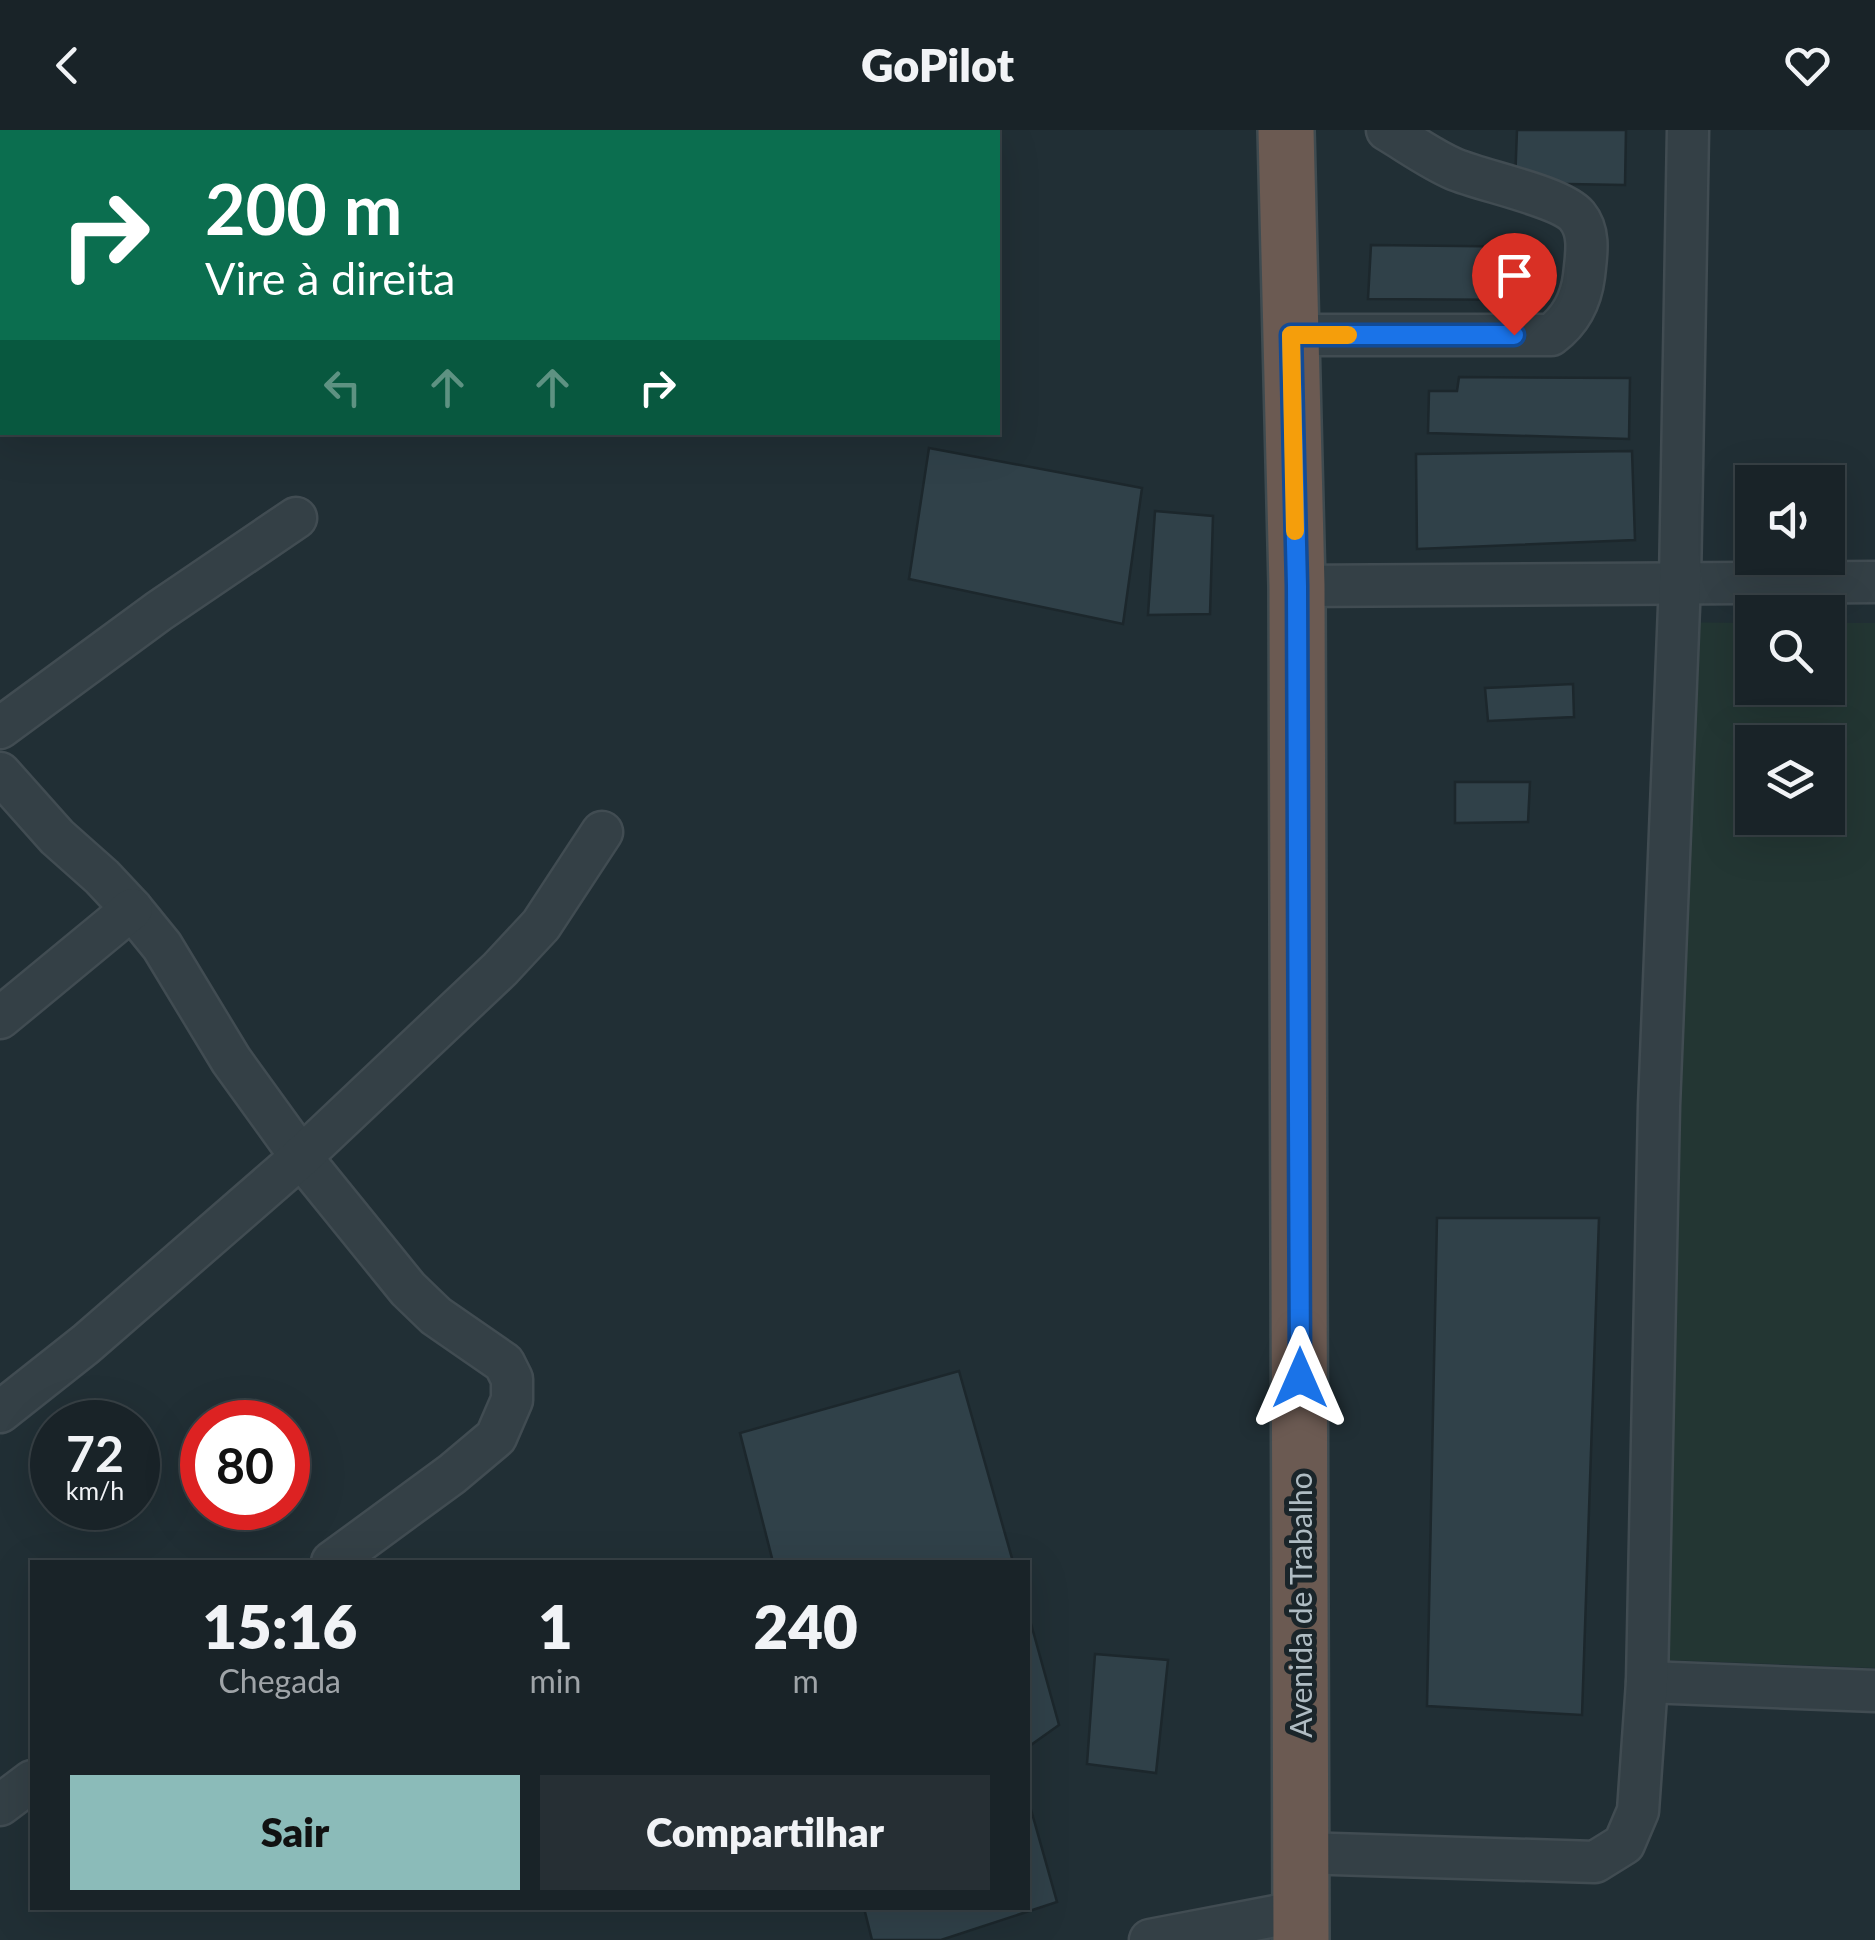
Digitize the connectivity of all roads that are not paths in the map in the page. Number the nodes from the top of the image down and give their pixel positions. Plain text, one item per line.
1 (1286, 130) edge
2 (1387, 130) edge
3 (1688, 130) edge
4 (1291, 335) junction
5 (296, 518) dead end
6 (1680, 582) junction
7 (1875, 582) edge
8 (1297, 586) junction
9 (0, 728) edge
10 (0, 773) edge
11 (602, 832) dead end
12 (132, 909) junction
13 (0, 1018) edge
14 (301, 1157) junction
15 (0, 1412) edge
16 (335, 1560) edge
17 (1647, 1682) junction
18 (1875, 1691) edge
19 (30, 1782) edge
20 (0, 1805) edge
21 (1301, 1853) junction
22 (1301, 1925) edge
23 (1150, 1940) edge

1 - 4 highway, Avenida de Trabalho
2 - 4 street
3 - 6 street
4 - 8 highway, Avenida de Trabalho
5 - 9 street
6 - 7 street
6 - 8 street
6 - 17 street
8 - 21 highway, Avenida de Trabalho
10 - 12 street
11 - 14 street
12 - 13 street
12 - 14 street
14 - 15 street
14 - 16 street
17 - 18 street
17 - 21 street
19 - 20 street
21 - 22 highway, Avenida de Trabalho
22 - 23 street

